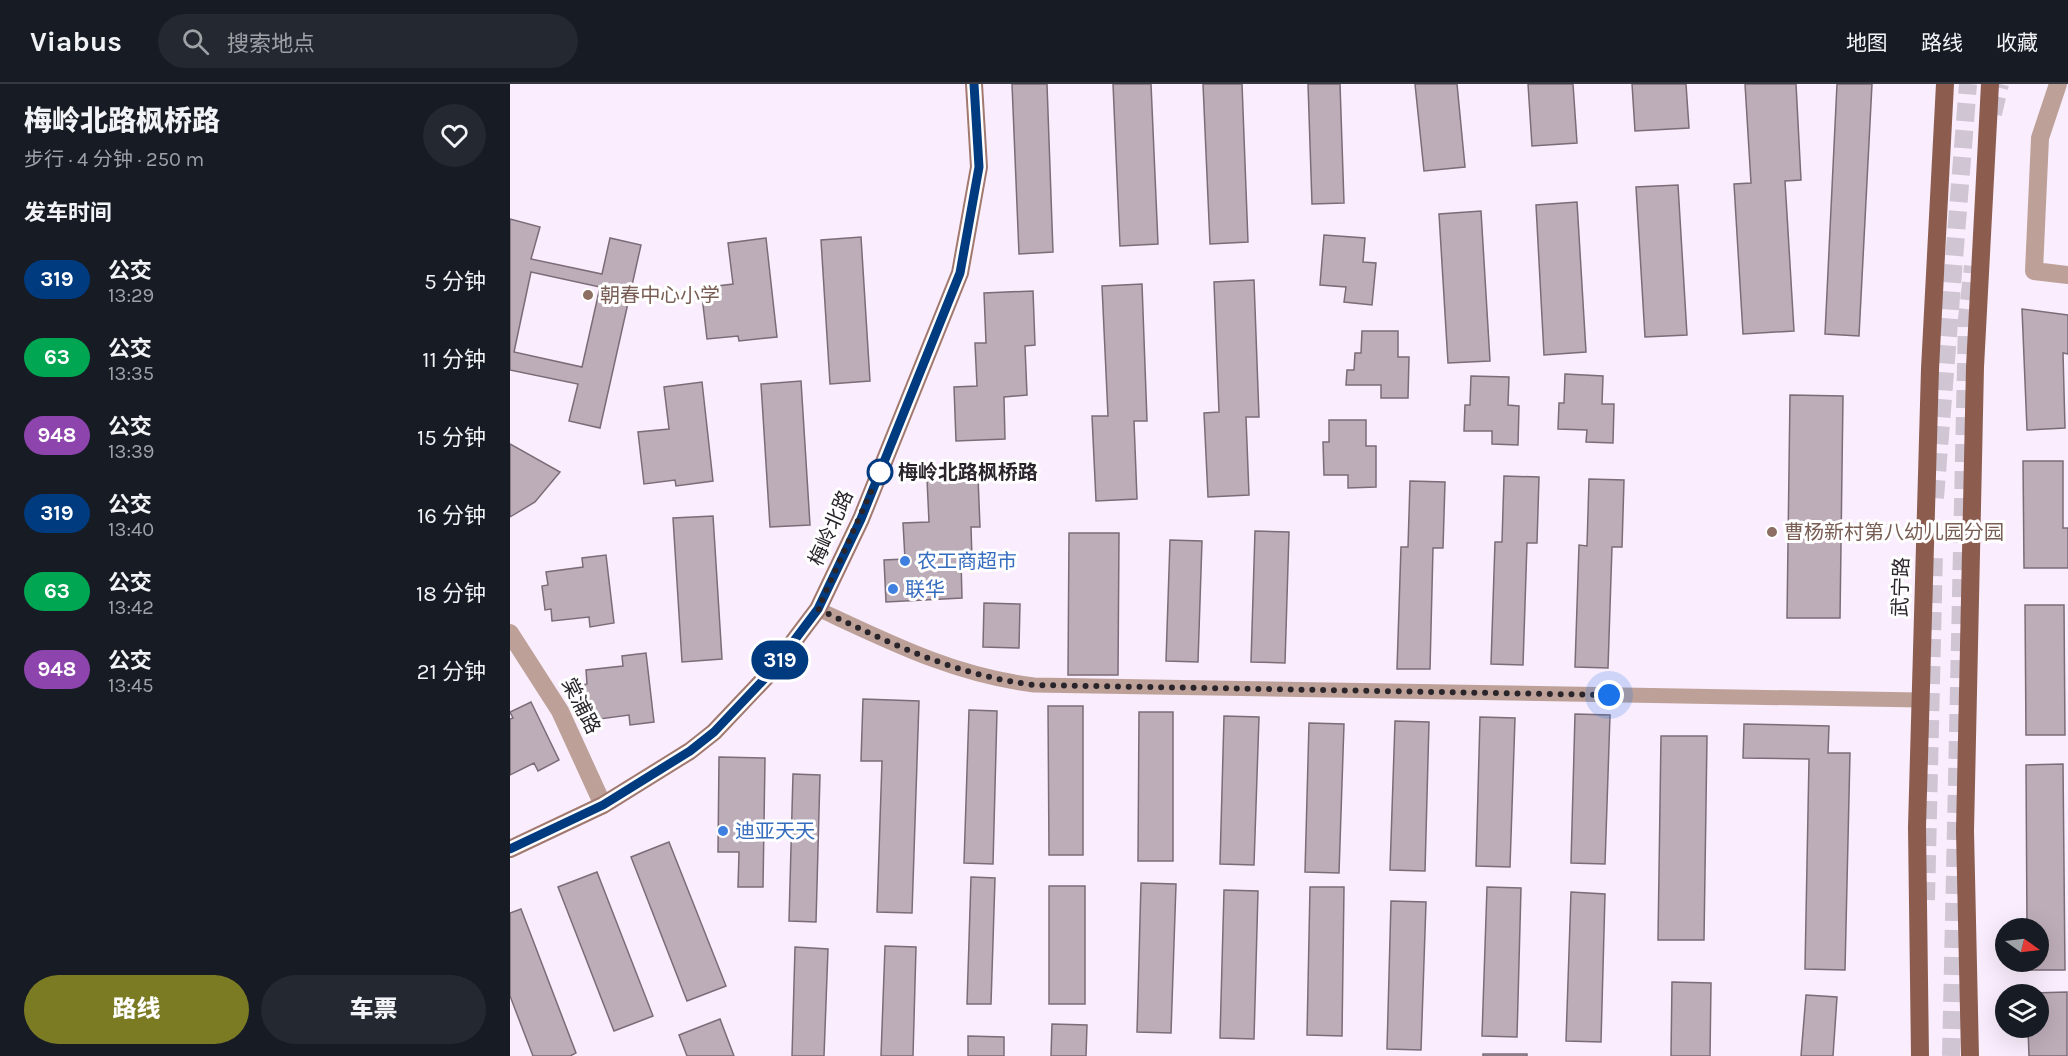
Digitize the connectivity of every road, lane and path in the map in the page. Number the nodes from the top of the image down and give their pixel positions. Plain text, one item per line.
1 (974, 84) edge
2 (1945, 84) edge
3 (1990, 84) edge
4 (2058, 84) edge
5 (2068, 275) edge
6 (818, 609) junction
7 (510, 633) edge
8 (1920, 700) junction
9 (603, 805) junction
10 (510, 849) edge
11 (1920, 1056) edge
12 (1970, 1056) edge

1 - 6 street, 梅岭北路
2 - 8 main road, 武宁路
3 - 12 main road
4 - 5 street
6 - 8 lane
6 - 9 street, 梅岭北路
7 - 9 street, 棠浦路
8 - 11 main road, 武宁路
9 - 10 street, 梅岭北路

